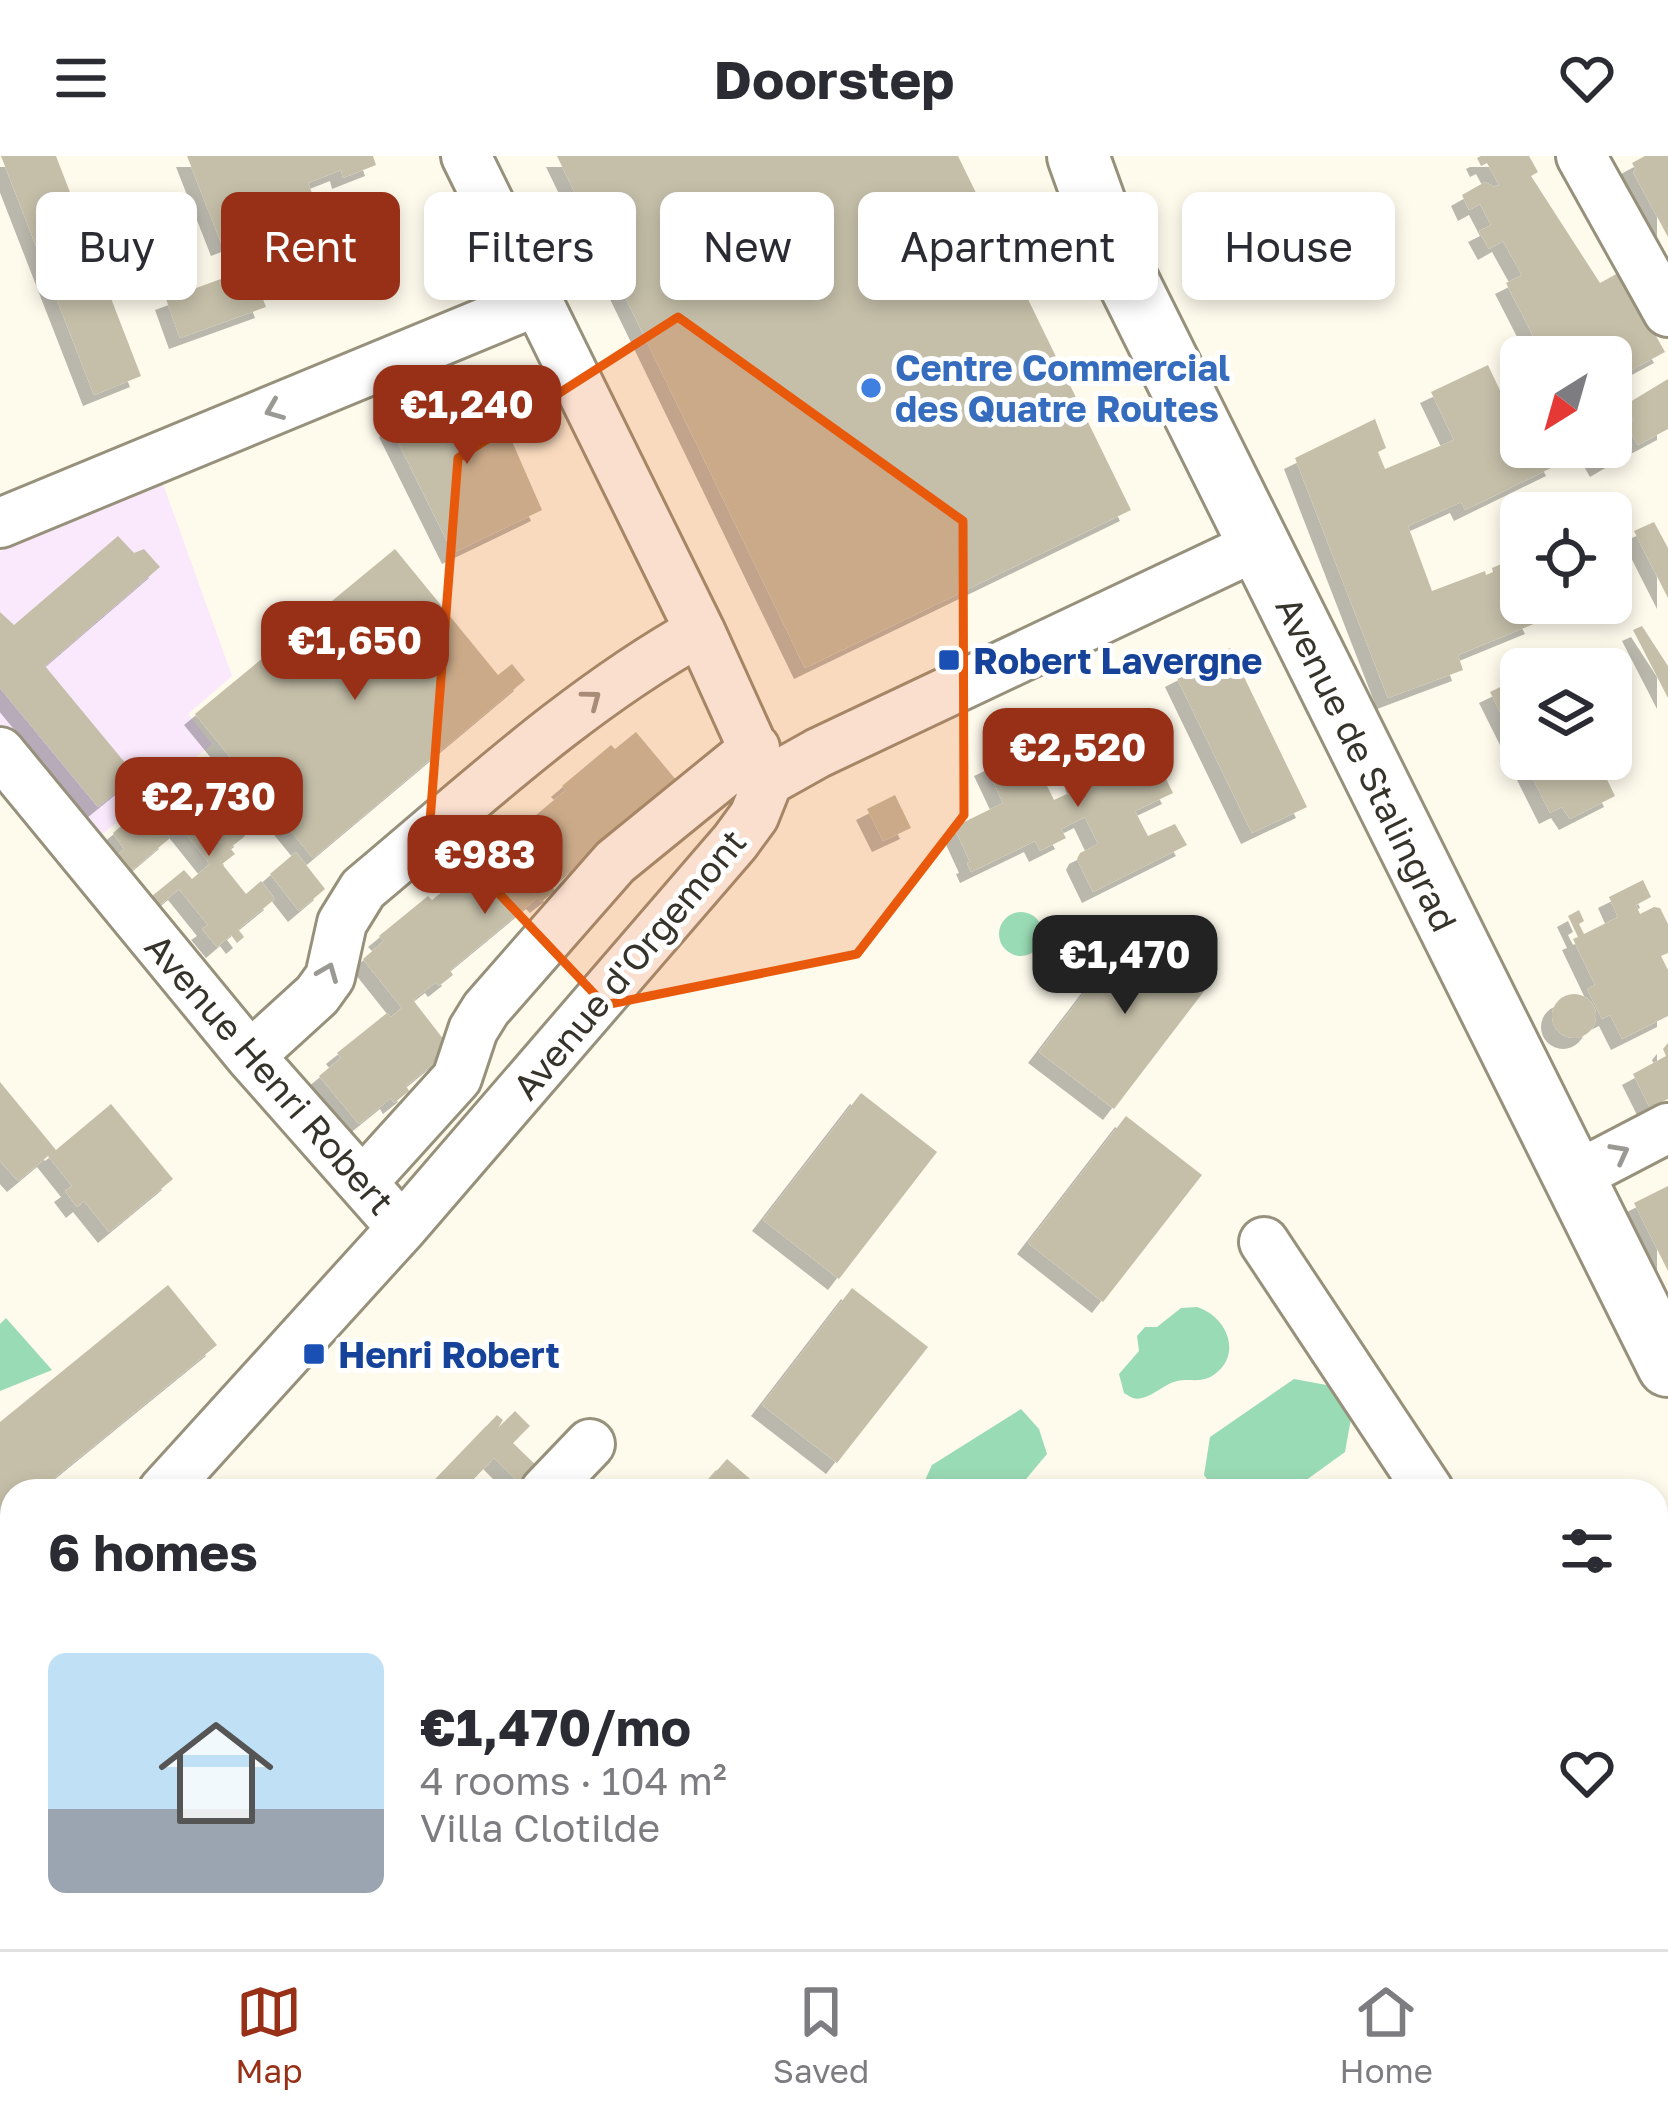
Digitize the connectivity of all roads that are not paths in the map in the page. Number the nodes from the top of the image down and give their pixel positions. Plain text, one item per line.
1 (466, 156) edge
2 (1078, 156) edge
3 (1581, 156) edge
4 (537, 302) junction
5 (1668, 312) edge
6 (0, 523) edge
7 (1258, 545) junction
8 (700, 631) junction
9 (0, 752) edge
10 (761, 765) junction
11 (250, 1056) junction
12 (1668, 1128) edge
13 (1572, 1178) junction
14 (362, 1183) junction
15 (402, 1228) junction
16 (1264, 1242) dead end
17 (1668, 1366) edge
18 (590, 1444) dead end
19 (175, 1479) edge
20 (556, 1479) edge
21 (1421, 1479) edge

1 - 4 street
2 - 7 main road, Avenue de Stalingrad
3 - 5 street
4 -> 6 street
4 - 8 street
7 - 10 street
7 - 13 main road, Avenue de Stalingrad
8 - 10 street
11 -> 8 street
9 - 11 street, Avenue Henri Robert
10 - 14 street
10 - 15 street, Avenue d'Orgemont
11 - 14 street, Avenue Henri Robert
13 -> 12 street
13 - 17 main road, Avenue de Stalingrad
14 - 15 street, Avenue Henri Robert
15 - 19 street, Avenue d'Orgemont
16 - 21 street
18 - 20 street

